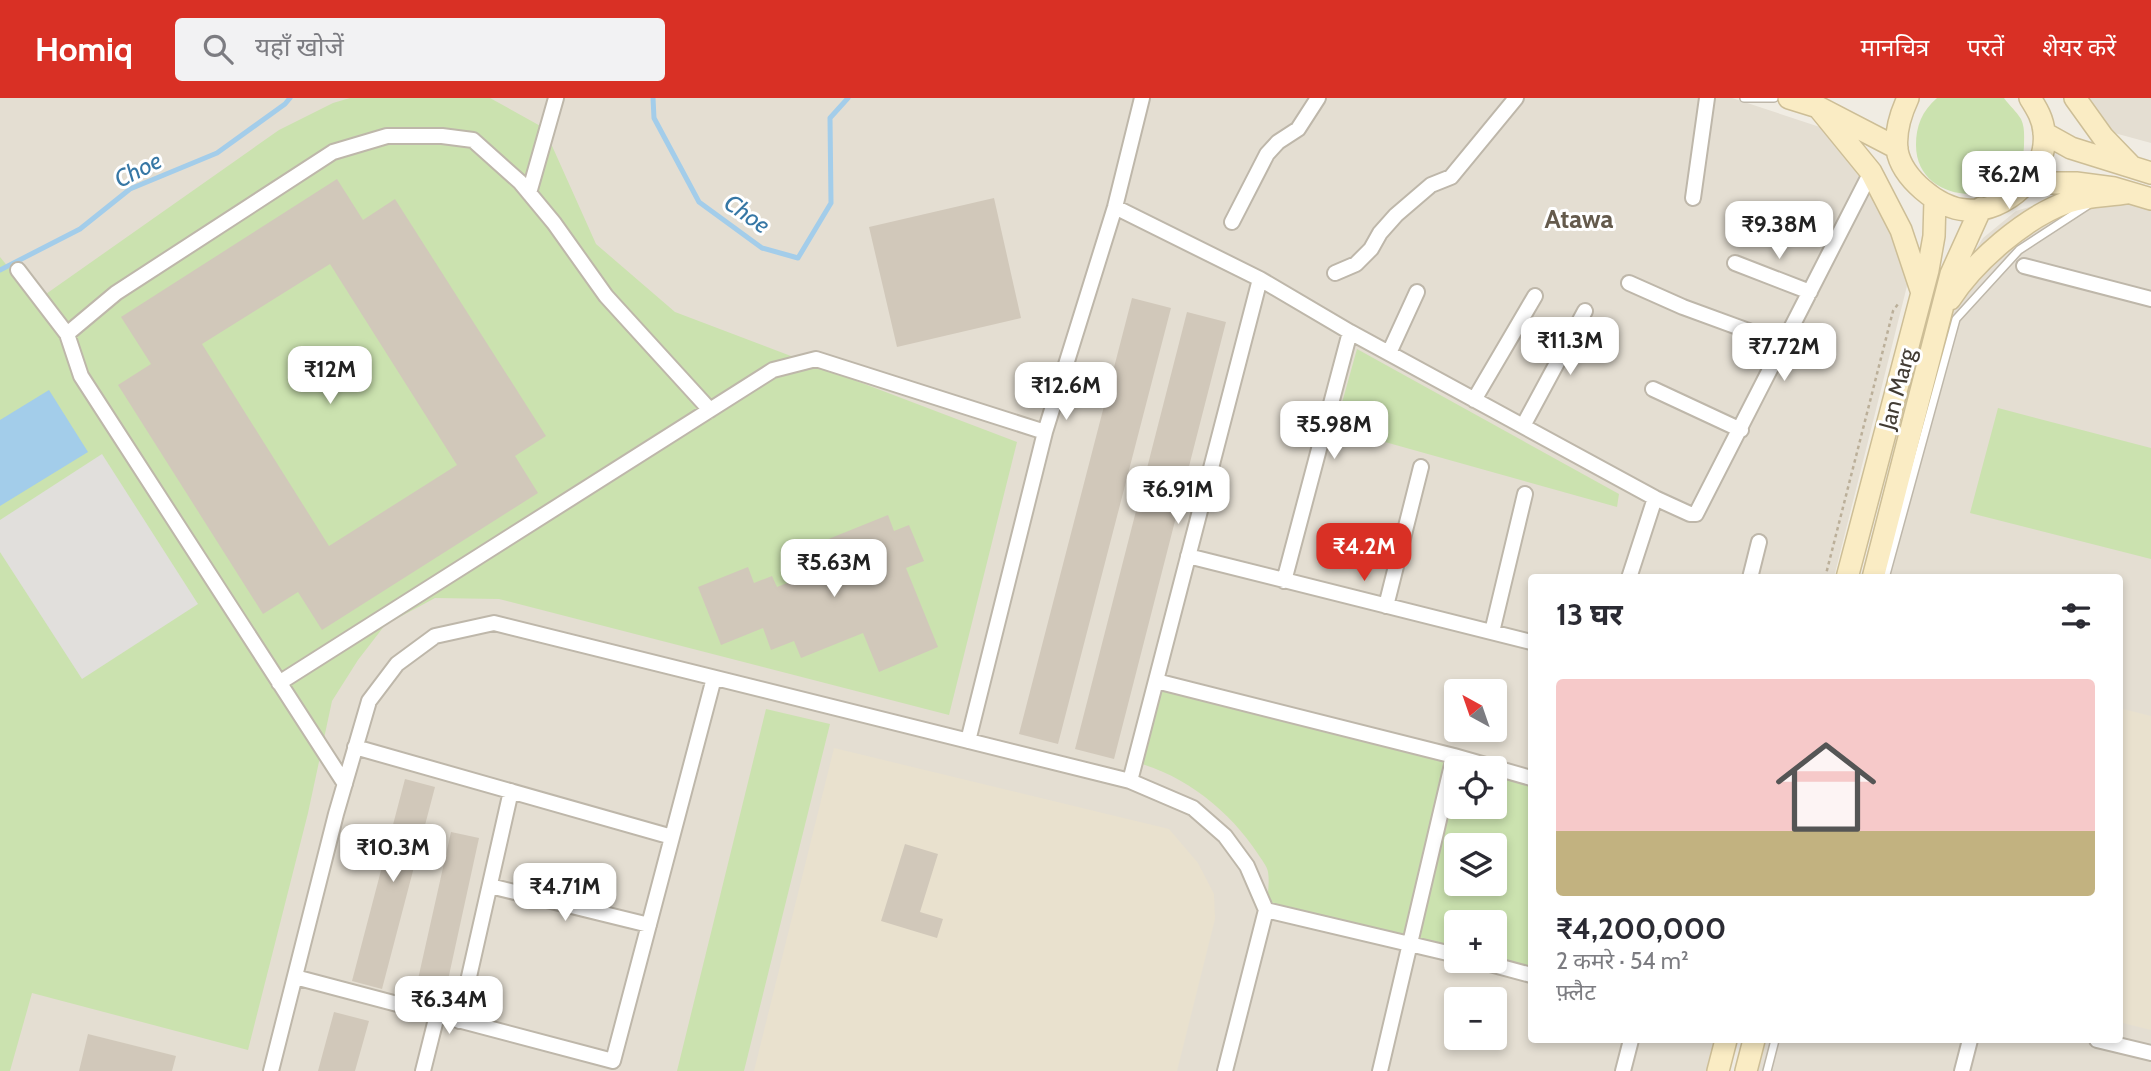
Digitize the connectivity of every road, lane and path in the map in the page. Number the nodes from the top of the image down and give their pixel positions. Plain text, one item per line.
1 (556, 98) edge
2 (1142, 98) edge
3 (1318, 98) edge
4 (1516, 98) edge
5 (1707, 98) edge
6 (1744, 98) edge
7 (1774, 98) edge
8 (1789, 98) edge
9 (1908, 98) edge
10 (2030, 98) edge
11 (2075, 98) edge
12 (1818, 107) junction
13 (2044, 133) junction
14 (1897, 148) junction
15 (2143, 168) edge
16 (1871, 172) junction
17 (2027, 183) junction
18 (529, 193) junction
19 (2127, 193) junction
20 (2102, 197) junction
21 (1693, 198) dead end
22 (1936, 199) junction
23 (2151, 199) edge
24 (1115, 207) junction
25 (1981, 208) junction
26 (1232, 222) dead end
27 (1735, 263) dead end
28 (2024, 266) dead end
29 (18, 270) dead end
30 (1335, 273) dead end
31 (1260, 279) junction
32 (1629, 283) dead end
33 (1920, 287) junction
34 (1417, 292) dead end
35 (1810, 292) junction
36 (1535, 296) dead end
37 (2151, 299) edge
38 (1585, 311) dead end
39 (1941, 311) junction
40 (1350, 332) junction
41 (67, 334) junction
42 (1784, 344) junction
43 (1389, 353) junction
44 (1653, 389) dead end
45 (1474, 400) junction
46 (710, 410) junction
47 (1523, 426) junction
48 (1741, 429) junction
49 (1045, 432) junction
50 (1421, 467) dead end
51 (1525, 494) dead end
52 (1655, 498) junction
53 (1759, 542) dead end
54 (1188, 556) junction
55 (1630, 574) edge
56 (1751, 574) edge
57 (1826, 574) edge
58 (1848, 574) edge
59 (1874, 574) edge
60 (1886, 574) edge
61 (1284, 581) junction
62 (1386, 606) junction
63 (1492, 632) junction
64 (1528, 641) edge
65 (714, 678) junction
66 (1156, 681) junction
67 (279, 683) junction
68 (968, 741) junction
69 (355, 747) junction
70 (1454, 756) edge
71 (1507, 771) edge
72 (1528, 777) edge
73 (1130, 781) junction
74 (345, 784) junction
75 (511, 791) junction
76 (1444, 798) edge
77 (672, 837) junction
78 (490, 886) junction
79 (1266, 910) junction
80 (649, 925) junction
81 (1410, 942) junction
82 (1444, 952) edge
83 (1507, 969) edge
84 (1528, 974) edge
85 (295, 977) junction
86 (437, 1015) junction
87 (459, 1021) junction
88 (1630, 1043) edge
89 (1725, 1043) edge
90 (1753, 1043) edge
91 (1774, 1043) edge
92 (1969, 1043) edge
93 (2110, 1043) edge
94 (2151, 1053) edge
95 (271, 1071) edge
96 (423, 1071) edge
97 (1226, 1071) edge
98 (1380, 1071) edge
99 (1623, 1071) edge
100 (1718, 1071) edge
101 (1746, 1071) edge
102 (1767, 1071) edge
103 (1962, 1071) edge

1 - 18 street
2 - 24 street
3 - 26 street
4 - 30 street
5 - 21 street
6 - 7 lane
8 - 12 main road
9 - 14 main road
10 - 13 main road
11 - 15 main road
12 - 14 main road
12 - 16 main road
13 - 15 main road
13 - 17 main road
14 - 22 main road
16 - 33 main road
16 - 35 street
17 - 19 main road
17 - 25 main road
18 - 41 street
18 - 46 street
19 - 20 main road
19 - 23 main road
20 - 39 main road
20 - 60 lane
22 - 25 main road
22 - 33 main road, Jan Marg
24 - 31 street
24 - 49 street
25 - 39 main road, Jan Marg
27 - 35 street
28 - 37 street
29 - 41 street
31 - 40 street
31 - 54 street
32 - 42 street
33 - 57 path
33 - 58 main road, Jan Marg
34 - 43 street
35 - 42 street
36 - 45 street
38 - 47 street
39 - 59 main road, Jan Marg
40 - 43 street
40 - 61 street
41 - 67 street
42 - 48 street
43 - 45 street
44 - 48 street
45 - 47 street
46 - 49 street
46 - 67 street
47 - 52 street
48 - 52 street
49 - 68 street
50 - 62 street
51 - 63 street
52 - 55 street
53 - 56 street
54 - 61 street
54 - 66 street
61 - 62 street
62 - 63 street
63 - 64 street
65 - 68 street
65 - 69 street
65 - 77 street
66 - 70 street
66 - 73 street
67 - 74 street
68 - 73 street
69 - 74 street
69 - 75 street
71 - 72 street
73 - 79 street
74 - 85 street
75 - 77 street
75 - 78 street
76 - 81 street
77 - 80 street
78 - 80 street
78 - 87 street
79 - 81 street
79 - 97 street
80 - 87 street
81 - 82 street
81 - 98 street
83 - 84 street
85 - 86 street
85 - 95 street
86 - 87 street
86 - 96 street
88 - 99 street
89 - 100 main road
90 - 101 main road
91 - 102 lane
92 - 103 street
93 - 94 street

